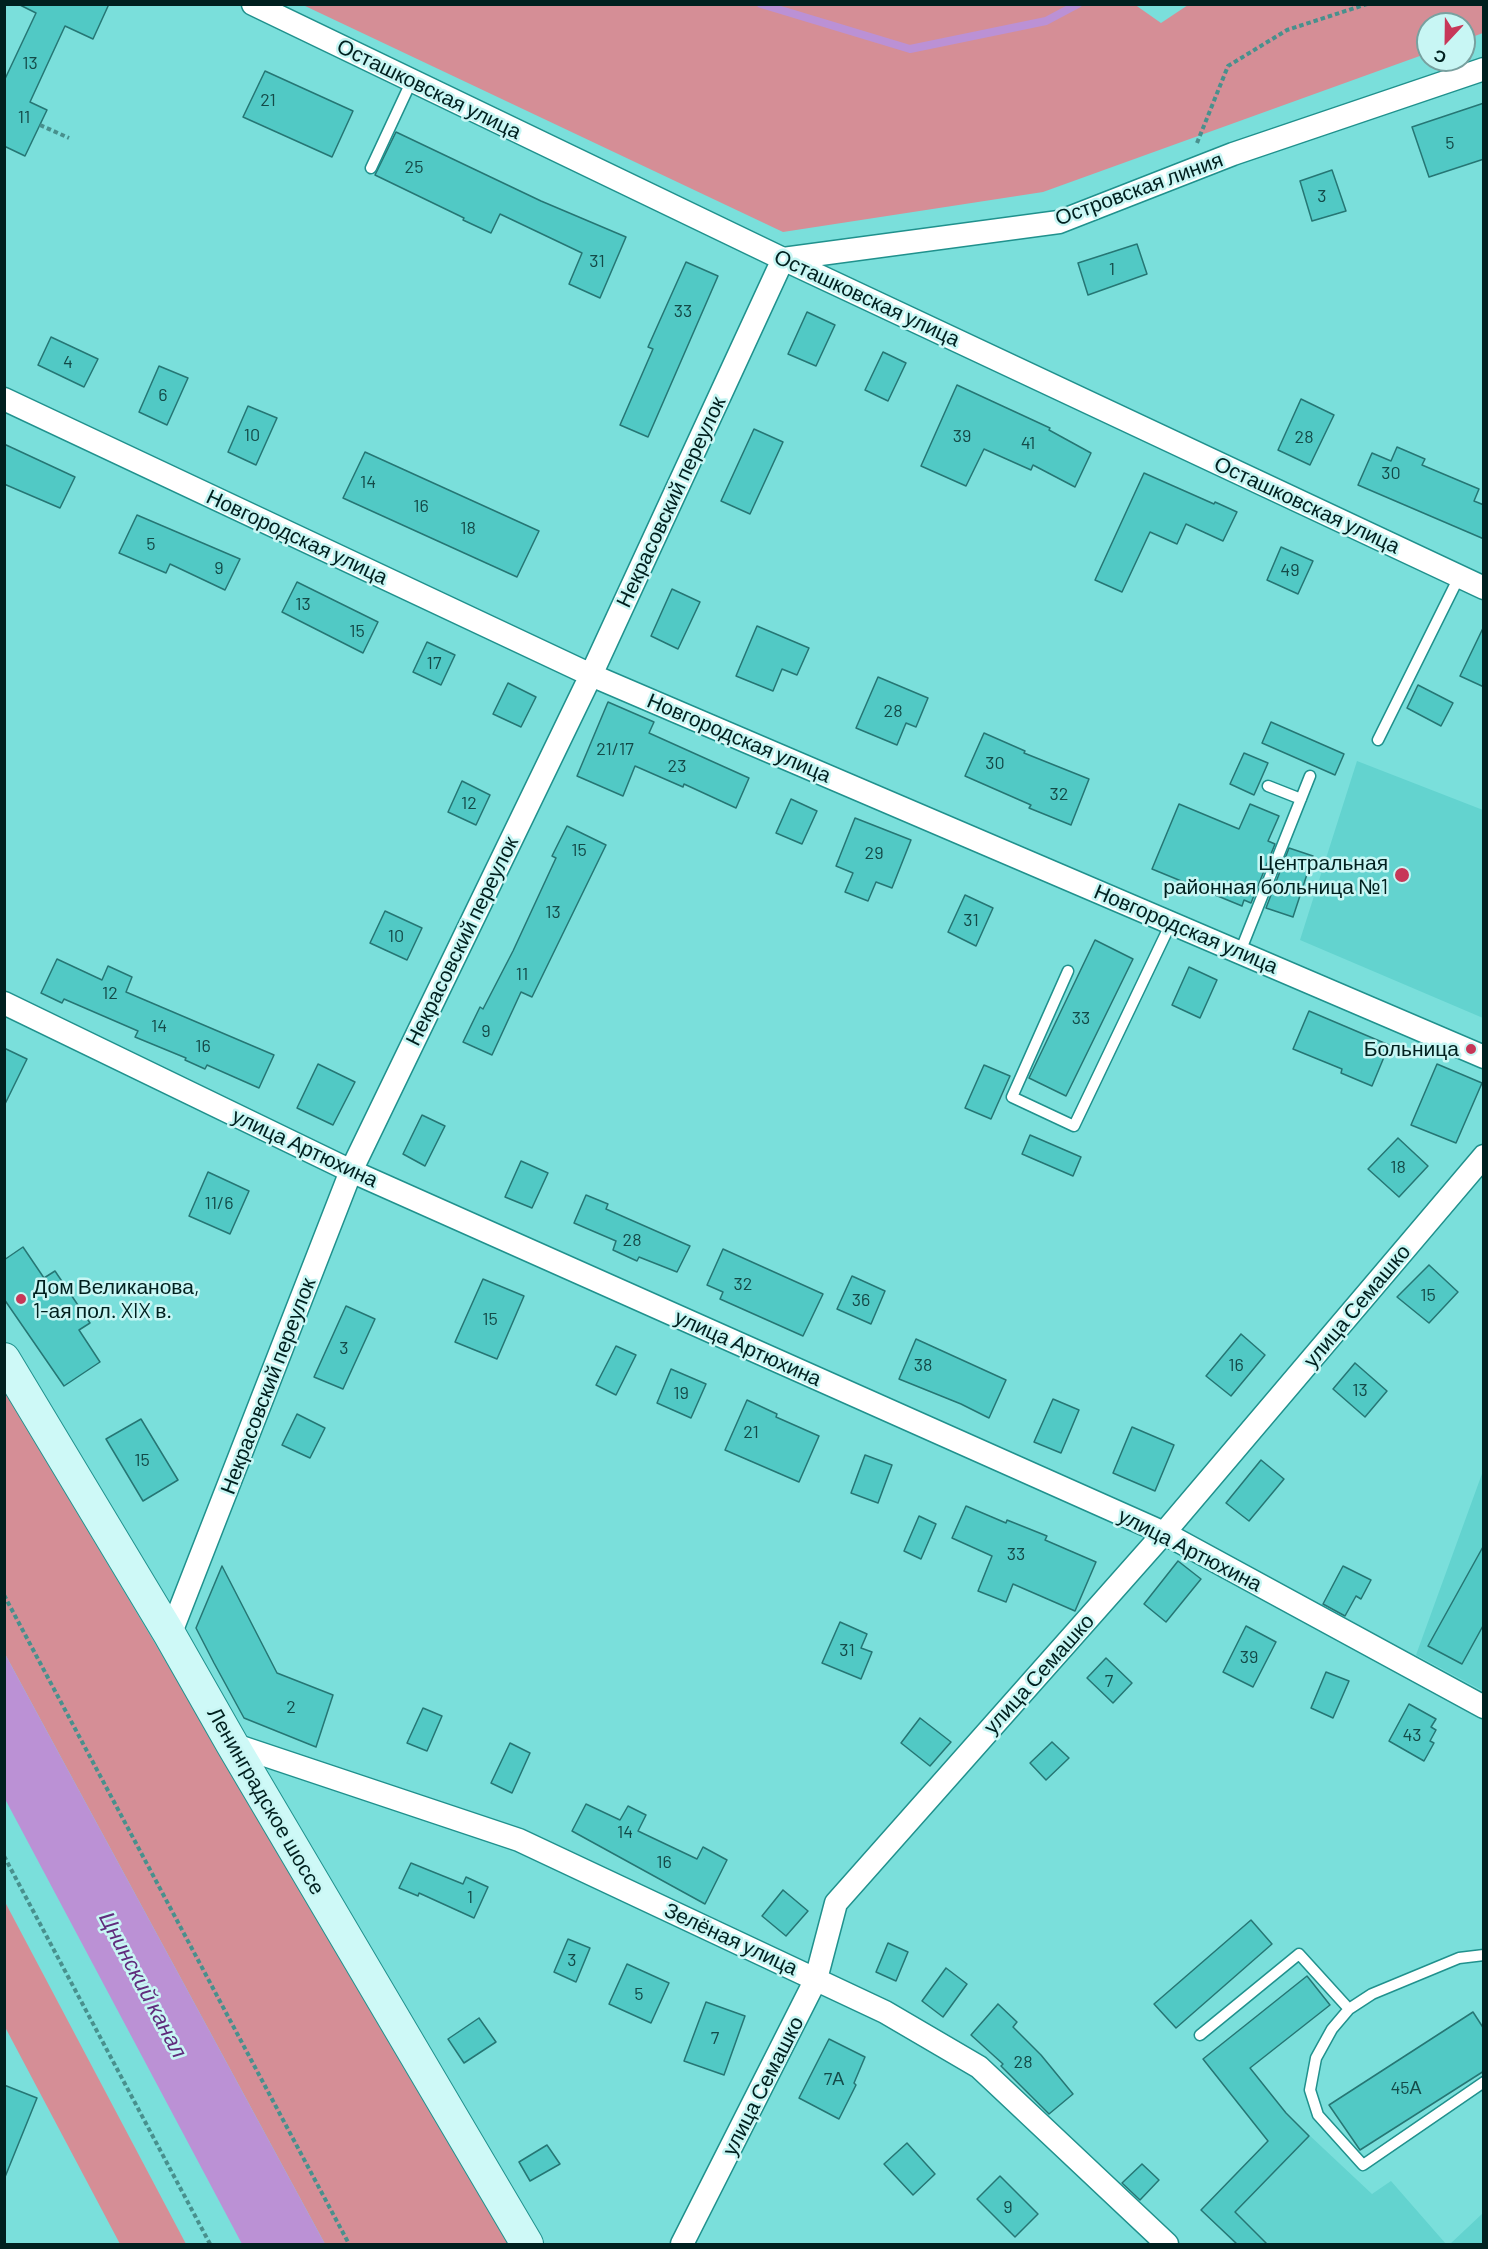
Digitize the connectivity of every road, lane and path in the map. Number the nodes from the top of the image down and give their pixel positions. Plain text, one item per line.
1 (253, 4) edge
2 (1367, 4) edge
3 (1484, 69) edge
4 (412, 81) junction
5 (39, 125) dead end
6 (69, 138) dead end
7 (371, 168) dead end
8 (1187, 172) junction
9 (783, 259) junction
10 (4, 399) edge
11 (1460, 577) junction
12 (1484, 588) edge
13 (591, 675) junction
14 (1378, 740) dead end
15 (1310, 776) dead end
16 (1268, 786) dead end
17 (1301, 799) junction
18 (1171, 923) junction
19 (1240, 952) junction
20 (1068, 971) dead end
21 (4, 1003) edge
22 (1484, 1057) edge
23 (1484, 1156) edge
24 (351, 1171) junction
25 (4, 1359) edge
26 (1164, 1533) junction
27 (4, 1595) edge
28 (170, 1635) junction
29 (1484, 1707) edge
30 (232, 1744) junction
31 (4, 1856) edge
32 (1484, 1955) edge
33 (816, 1979) junction
34 (1349, 2009) junction
35 (1200, 2035) dead end
36 (1484, 2082) edge
37 (210, 2244) edge
38 (349, 2244) edge
39 (527, 2244) edge
40 (682, 2244) edge
41 (1167, 2244) edge

1 - 4 street, Осташковская улица
2 - 8 path
3 - 8 street, Островская линия
4 - 7 lane
4 - 9 street, Осташковская улица
5 - 6 path
8 - 9 street, Островская линия
9 - 11 street, Осташковская улица
9 - 13 street, Некрасовский переулок
10 - 13 street, Новгородская улица
11 - 12 street, Осташковская улица
11 - 14 lane
13 - 18 street, Новгородская улица
13 - 24 street, Некрасовский переулок
15 - 17 lane
16 - 17 lane
17 - 19 lane
18 - 19 street, Новгородская улица
18 - 20 lane
19 - 22 street, Новгородская улица
21 - 24 street, улица Артюхина
23 - 26 street, улица Семашко
24 - 26 street, улица Артюхина
24 - 28 street, Некрасовский переулок
25 - 28 street, Ленинградское шоссе
26 - 29 street, улица Артюхина
26 - 33 street, улица Семашко
27 - 38 path
28 - 30 street, Ленинградское шоссе
30 - 33 street, Зелёная улица
30 - 39 street, Ленинградское шоссе
31 - 37 path
32 - 34 lane
33 - 40 street, улица Семашко
33 - 41 street, Зелёная улица
34 - 35 lane
34 - 36 lane

